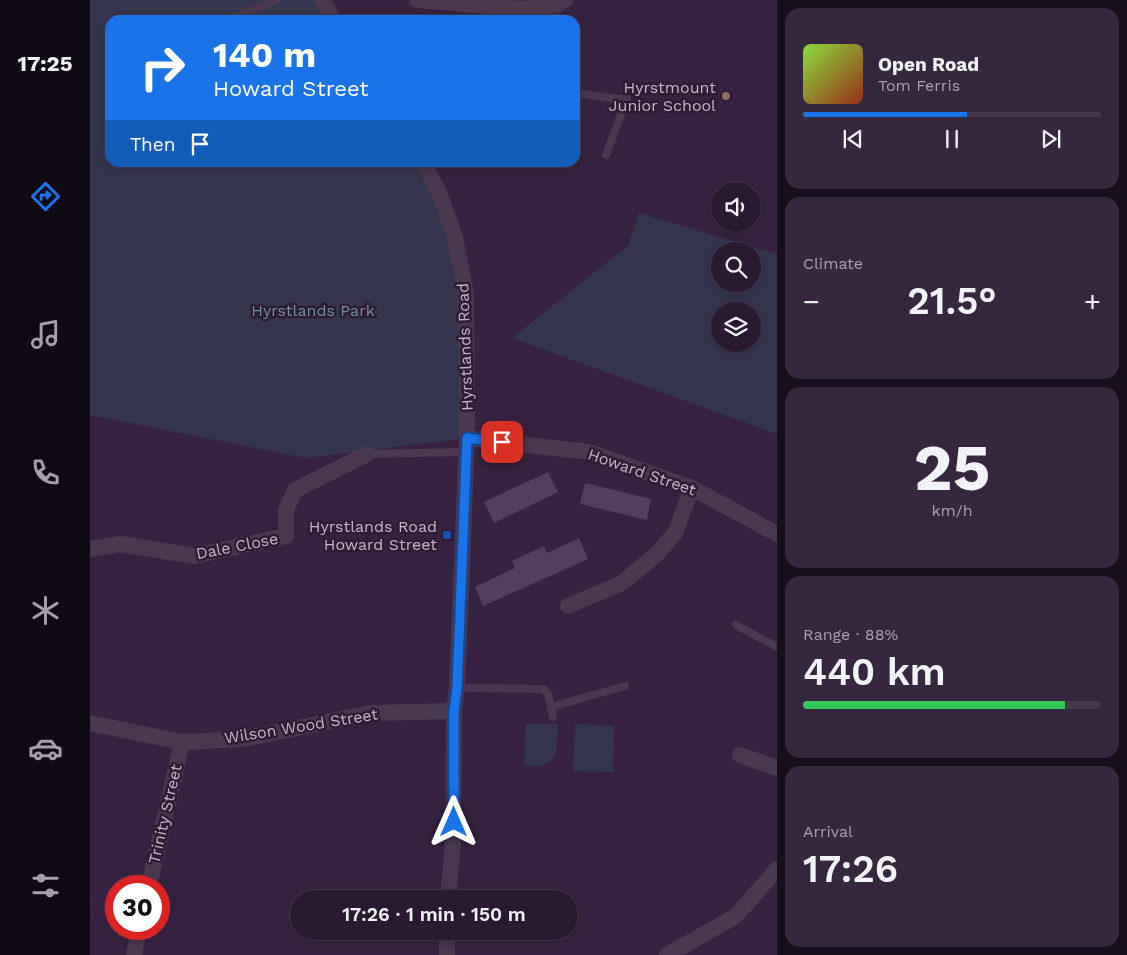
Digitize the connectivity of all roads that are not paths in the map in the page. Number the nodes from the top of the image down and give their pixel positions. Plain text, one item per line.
1 (276, 0) edge
2 (417, 0) edge
3 (565, 0) edge
4 (240, 15) edge
5 (580, 94) edge
6 (606, 155) dead end
7 (426, 167) edge
8 (467, 445) junction
9 (367, 454) joint
10 (692, 488) junction
11 (777, 534) edge
12 (90, 549) edge
13 (568, 606) dead end
14 (736, 625) dead end
15 (777, 647) edge
16 (625, 686) dead end
17 (457, 688) junction
18 (551, 707) junction
19 (454, 711) junction
20 (553, 718) dead end
21 (90, 723) edge
22 (182, 742) junction
23 (740, 755) dead end
24 (777, 768) edge
25 (777, 869) edge
26 (152, 875) edge
27 (449, 890) edge
28 (137, 940) edge
29 (447, 940) edge
30 (134, 955) edge
31 (447, 955) edge
32 (667, 955) edge

1 - 4 lane
2 - 3 street
5 - 6 lane
7 - 8 street, Hyrstlands Road
8 - 9 lane
8 - 10 street, Howard Street
8 - 17 street, Hyrstlands Road
9 - 12 street, Dale Close
10 - 11 street, Howard Street
10 - 13 street
14 - 15 lane
16 - 18 lane
17 - 18 lane
17 - 19 street, Hyrstlands Road
18 - 20 lane
19 - 22 street, Wilson Wood Street
19 - 27 street, Hyrstlands Road
21 - 22 street, Wilson Wood Street
22 - 26 street, Trinity Street
23 - 24 street
25 - 32 street
28 - 30 street
29 - 31 street

